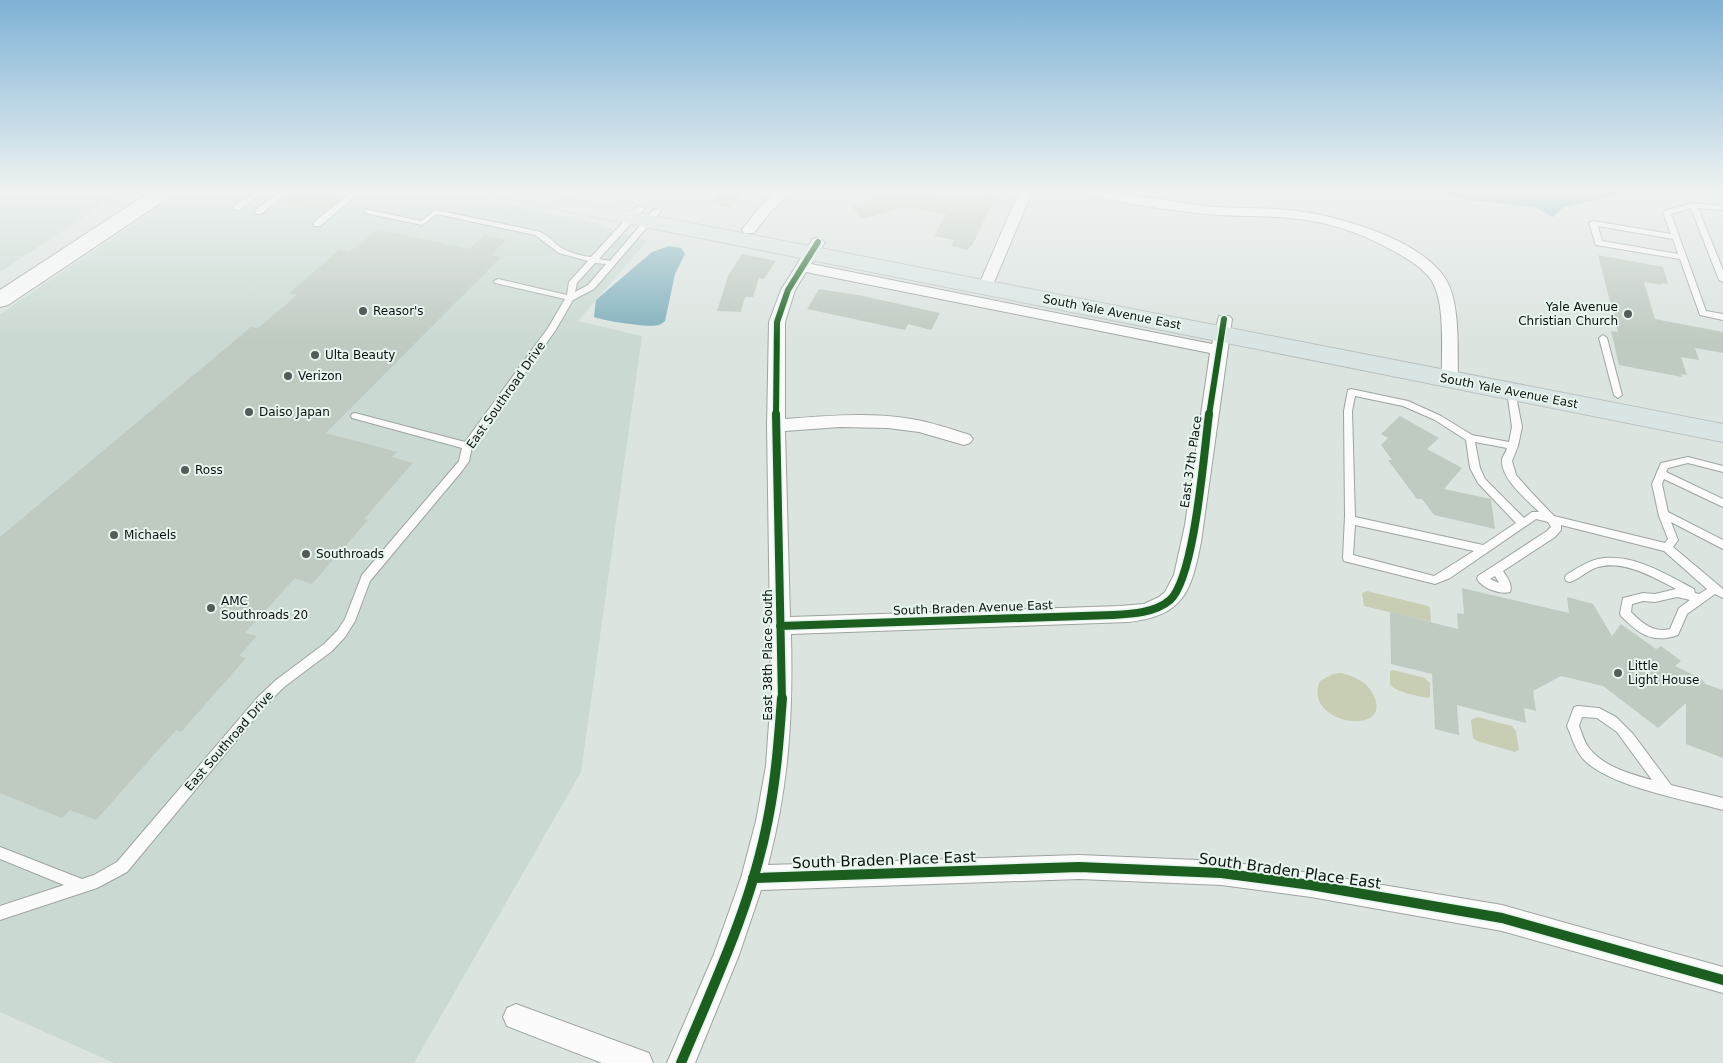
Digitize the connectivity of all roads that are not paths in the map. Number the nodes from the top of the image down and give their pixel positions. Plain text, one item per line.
1 (64, 242) edge
2 (89, 242) edge
3 (551, 242) edge
4 (614, 242) edge
5 (626, 242) edge
6 (758, 242) edge
7 (779, 242) edge
8 (1005, 242) edge
9 (1387, 242) edge
10 (1599, 242) edge
11 (1678, 242) edge
12 (1708, 242) edge
13 (811, 254) junction
14 (1683, 257) junction
15 (594, 260) junction
16 (611, 263) junction
17 (988, 280) junction
18 (1723, 280) edge
19 (498, 281) dead end
20 (0, 283) edge
21 (570, 298) junction
22 (0, 300) edge
23 (1723, 317) edge
24 (1222, 334) junction
25 (1603, 338) dead end
26 (1450, 371) junction
27 (1511, 391) junction
28 (1618, 396) junction
29 (354, 416) dead end
30 (1723, 416) edge
31 (776, 426) junction
32 (1723, 433) edge
33 (1470, 438) junction
34 (964, 439) dead end
35 (467, 446) junction
36 (1513, 446) junction
37 (1723, 469) edge
38 (1661, 474) junction
39 (1723, 503) edge
40 (1664, 514) junction
41 (1552, 519) junction
42 (1349, 520) junction
43 (1523, 524) junction
44 (1723, 545) edge
45 (1666, 548) junction
46 (1486, 549) junction
47 (1496, 570) dead end
48 (1570, 578) dead end
49 (1719, 592) edge
50 (1702, 599) junction
51 (1166, 603) joint
52 (780, 626) junction
53 (1667, 788) junction
54 (1723, 804) edge
55 (0, 853) edge
56 (753, 878) junction
57 (82, 886) junction
58 (0, 914) edge
59 (1723, 980) edge
60 (516, 1017) dead end
61 (639, 1063) edge
62 (681, 1063) edge

1 - 20 main road
2 - 22 main road
3 - 15 lane
4 - 15 lane, East Southroad Drive
5 - 16 lane
6 - 13 main road, South Yale Avenue East
7 - 13 main road, South Yale Avenue East
8 - 17 street
9 - 26 street
10 - 14 lane
11 - 14 lane
12 - 18 lane
13 - 17 main road, South Yale Avenue East
13 - 24 street, South Yale Avenue East
13 - 31 street, East 38th Place South
14 - 23 lane
15 - 16 lane
15 - 21 lane, East Southroad Drive
16 - 21 lane
17 - 24 main road, South Yale Avenue East
19 - 21 lane
21 - 35 lane, East Southroad Drive
24 - 26 main road, South Yale Avenue East
24 - 51 street, East 37th Place
25 - 28 lane
26 - 27 main road, South Yale Avenue East
26 - 28 main road, South Yale Avenue East
27 - 32 main road, South Yale Avenue East
27 - 36 lane
28 - 30 main road, South Yale Avenue East
29 - 35 lane
31 - 34 street
31 - 52 street, East 38th Place South
33 - 36 lane
33 - 42 lane
33 - 43 lane
35 - 57 lane, East Southroad Drive
36 - 41 lane
37 - 38 lane
38 - 39 lane
38 - 40 lane
40 - 44 lane
40 - 45 lane
41 - 43 lane
41 - 45 lane
41 - 47 lane
42 - 46 lane
42 - 46 lane
43 - 46 lane
45 - 49 lane
48 - 50 lane
49 - 50 lane
50 - 50 lane
51 - 52 street, South Braden Avenue East
52 - 56 street, East 38th Place South
53 - 53 lane
53 - 54 lane
55 - 57 lane
56 - 59 street, South Braden Place East
56 - 62 street, East 38th Place South
57 - 58 lane, East Southroad Drive
60 - 61 street

